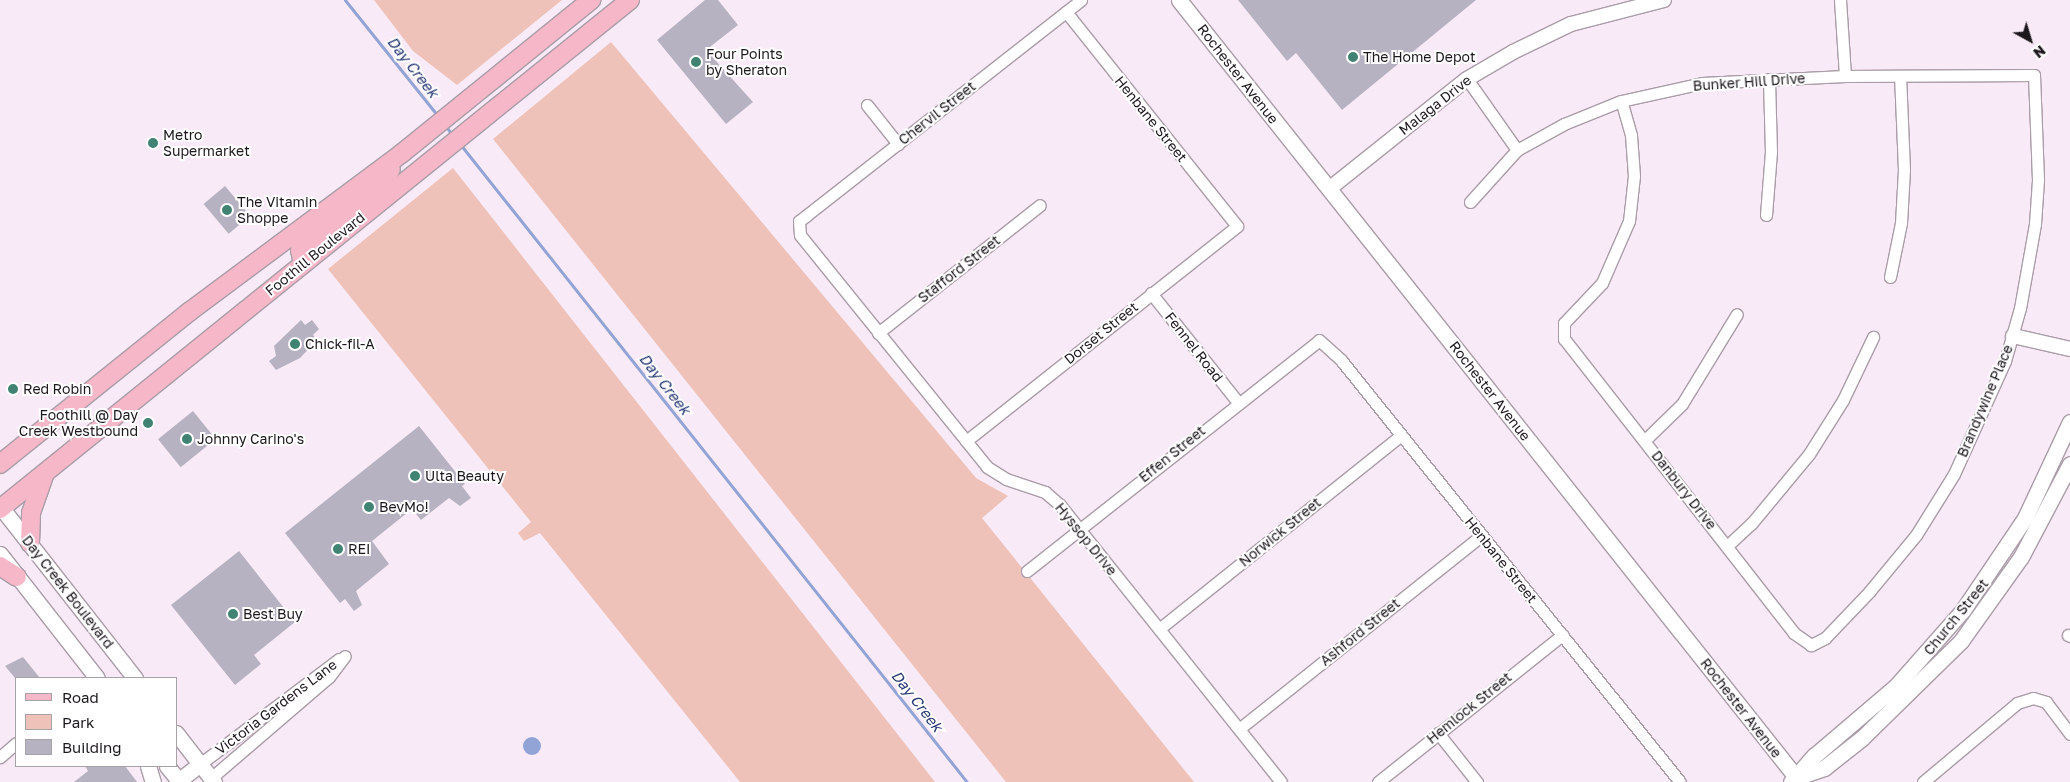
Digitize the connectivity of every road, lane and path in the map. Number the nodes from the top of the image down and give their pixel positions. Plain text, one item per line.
1 (590, 0) edge
2 (630, 0) edge
3 (1080, 0) edge
4 (1179, 0) edge
5 (1664, 0) edge
6 (1840, 0) edge
7 (1066, 12) junction
8 (2034, 75) joint
9 (1845, 76) junction
10 (1900, 76) junction
11 (1467, 79) junction
12 (1769, 79) junction
13 (1621, 101) junction
14 (867, 105) dead end
15 (898, 144) junction
16 (1516, 150) junction
17 (401, 154) junction
18 (1330, 189) junction
19 (1470, 202) dead end
20 (1040, 204) dead end
21 (1766, 215) dead end
22 (1237, 226) joint
23 (798, 228) joint
24 (303, 264) junction
25 (1890, 277) dead end
26 (1151, 293) junction
27 (1736, 314) dead end
28 (878, 333) junction
29 (2013, 336) junction
30 (1872, 337) dead end
31 (1319, 340) joint
32 (2070, 349) edge
33 (1237, 401) junction
34 (2070, 422) edge
35 (1401, 435) junction
36 (1645, 440) junction
37 (966, 442) junction
38 (0, 464) edge
39 (2070, 464) edge
40 (46, 472) junction
41 (0, 507) edge
42 (1079, 528) junction
43 (1481, 536) junction
44 (30, 543) junction
45 (1727, 546) junction
46 (0, 554) edge
47 (0, 566) edge
48 (1027, 571) dead end
49 (18, 577) junction
50 (1159, 629) junction
51 (1562, 635) junction
52 (1812, 645) joint
53 (95, 677) edge
54 (133, 677) edge
55 (1239, 729) junction
56 (1438, 733) junction
57 (2070, 734) edge
58 (178, 736) edge
59 (15, 744) edge
60 (0, 757) edge
61 (200, 764) junction
62 (148, 767) edge
63 (168, 767) edge
64 (1796, 780) edge
65 (178, 781) edge
66 (211, 781) edge
67 (153, 782) edge
68 (1281, 782) edge
69 (1378, 782) edge
70 (1477, 782) edge
71 (1680, 782) edge
72 (1923, 782) edge

1 - 17 main road, Foothill Boulevard
2 - 24 main road, Foothill Boulevard
3 - 7 street, Chervil Street
4 - 18 main road, Rochester Avenue
5 - 11 street, Malaga Drive
6 - 9 street
7 - 15 street, Chervil Street
7 - 22 street, Henbane Street
8 - 10 street, Bunker Hill Drive
8 - 29 street, Brandywine Place
9 - 10 street, Bunker Hill Drive
9 - 12 street, Bunker Hill Drive
10 - 25 street
11 - 16 street
11 - 18 street, Malaga Drive
12 - 13 street, Bunker Hill Drive
12 - 21 street
13 - 16 street, Bunker Hill Drive
13 - 36 street, Danbury Drive
14 - 15 street
15 - 23 street, Chervil Street
16 - 19 street, Bunker Hill Drive
17 - 24 main road
17 - 38 main road, Foothill Boulevard
18 - 64 main road, Rochester Avenue
20 - 28 street, Stafford Street
22 - 26 street, Dorset Street
23 - 28 street, Hyssop Drive
24 - 40 main road, Foothill Boulevard
26 - 33 street, Fennel Road
26 - 37 street, Dorset Street
27 - 36 street
28 - 37 street, Hyssop Drive
29 - 32 street
29 - 52 street, Brandywine Place
30 - 45 street
31 - 33 street, Effen Street
31 - 35 street, Henbane Street
33 - 42 street, Effen Street
34 - 64 main road, Church Street
35 - 43 street, Henbane Street
35 - 50 street, Norwick Street
36 - 45 street, Danbury Drive
37 - 42 street, Hyssop Drive
39 - 64 main road, Church Street
40 - 41 main road, Foothill Boulevard
40 - 44 main road
41 - 44 main road, Day Creek Boulevard
42 - 48 street, Effen Street
42 - 50 street, Hyssop Drive
43 - 51 street, Henbane Street
43 - 55 street, Ashford Street
44 - 54 main road, Day Creek Boulevard
45 - 52 street, Danbury Drive
46 - 49 main road
47 - 49 main road
49 - 53 main road
50 - 55 street, Hyssop Drive
51 - 56 street, Hemlock Street
51 - 71 street, Henbane Street
55 - 68 street, Hyssop Drive
56 - 69 street, Hemlock Street
56 - 70 street
57 - 72 street
58 - 61 main road
59 - 60 street
61 - 65 main road, Victoria Gardens Lane
61 - 66 main road
61 - 66 street, Victoria Gardens Lane
62 - 67 main road
63 - 65 main road

